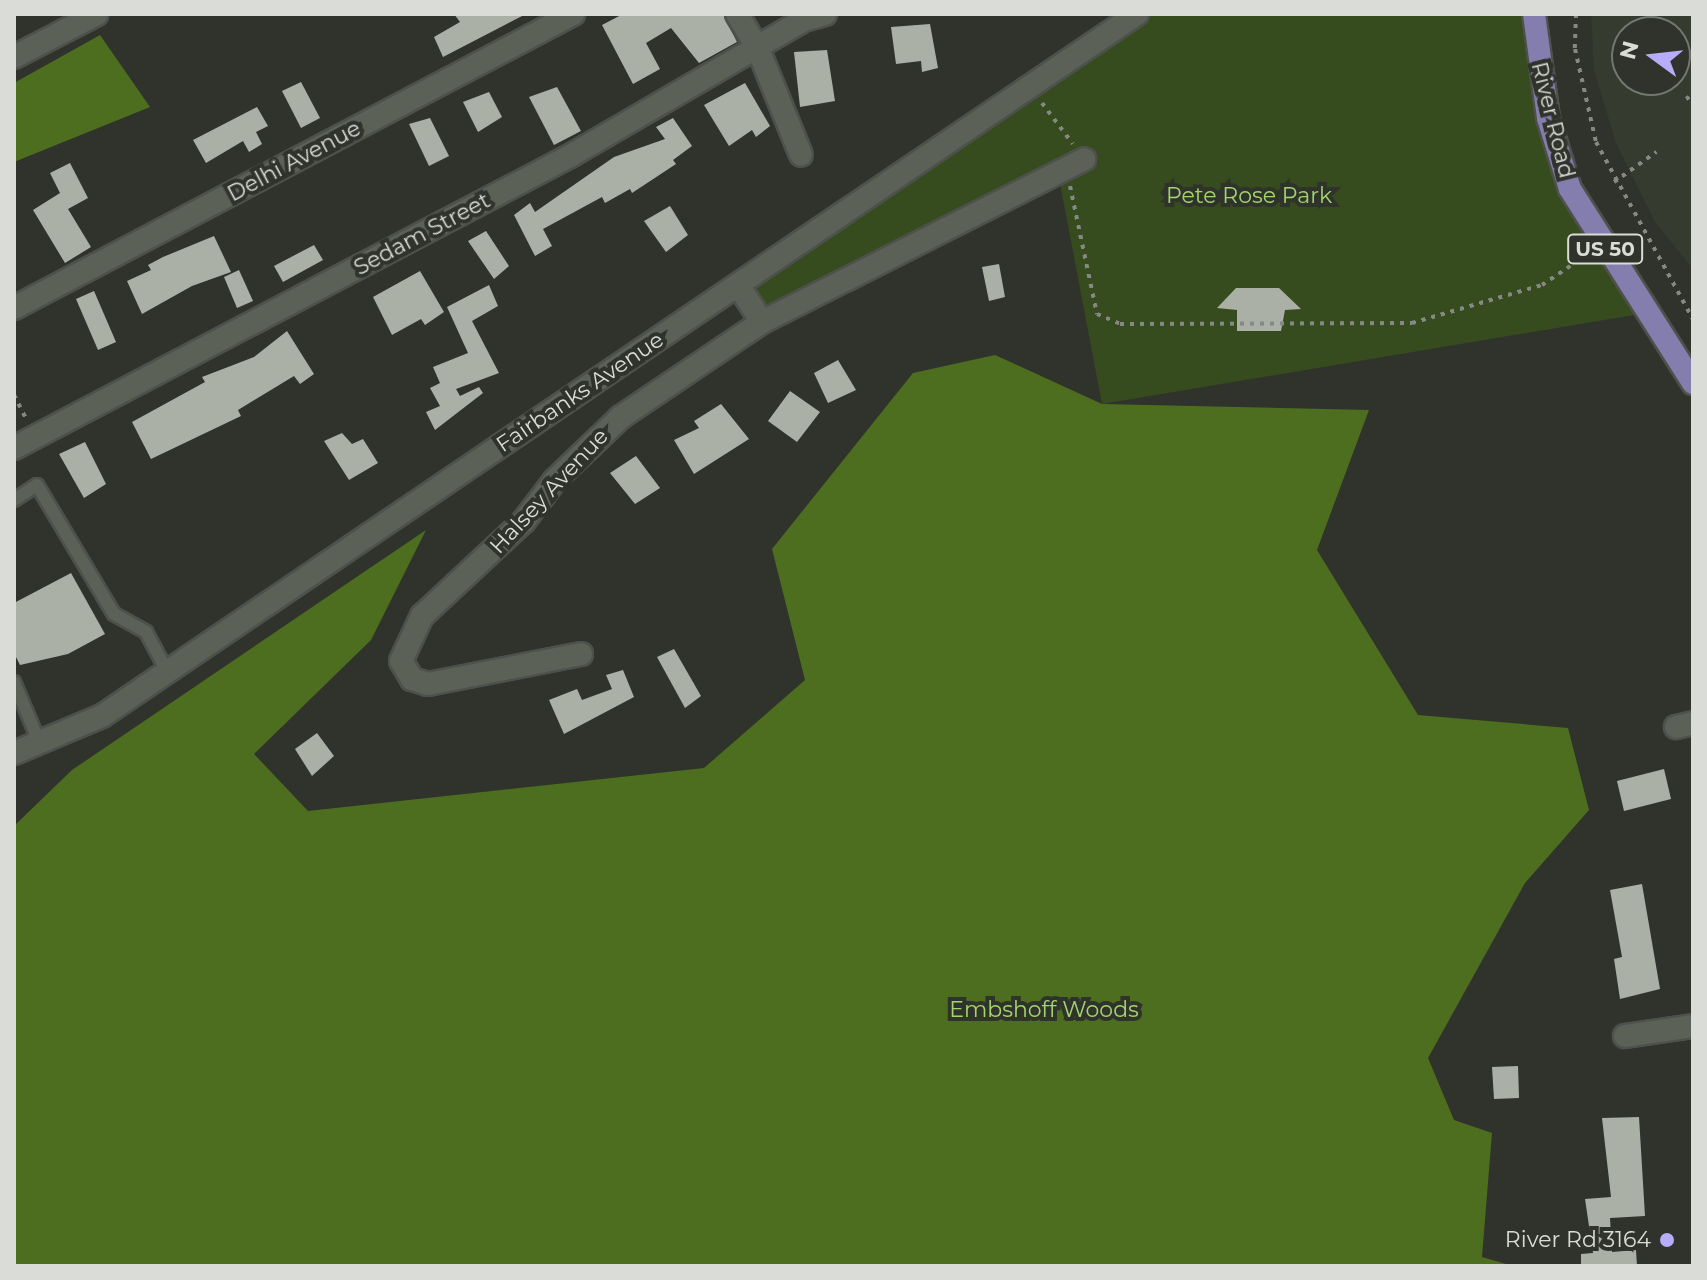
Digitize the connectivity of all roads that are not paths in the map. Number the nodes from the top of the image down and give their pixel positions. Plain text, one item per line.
1 (97, 14) edge
2 (573, 14) edge
3 (737, 14) edge
4 (825, 14) edge
5 (1137, 14) edge
6 (1534, 14) edge
7 (758, 49) junction
8 (14, 57) edge
9 (801, 155) dead end
10 (1084, 159) road end
11 (738, 285) junction
12 (14, 308) edge
13 (762, 322) junction
14 (1693, 383) edge
15 (24, 442) edge
16 (14, 500) edge
17 (581, 654) dead end
18 (167, 671) junction
19 (14, 682) edge
20 (40, 744) junction
21 (14, 753) edge
22 (1693, 1026) edge
23 (1625, 1036) dead end

1 - 8 street
2 - 12 street, Delhi Avenue
3 - 7 street
4 - 7 street, Sedam Street
5 - 11 street, Fairbanks Avenue
6 - 14 main road, River Road / US 50
7 - 9 street
7 - 15 street, Sedam Street
10 - 13 street, Halsey Avenue
11 - 13 street
11 - 18 street, Fairbanks Avenue
13 - 17 street, Halsey Avenue
16 - 18 lane
18 - 20 street, Fairbanks Avenue
19 - 20 lane
20 - 21 street, Fairbanks Avenue
22 - 23 street

